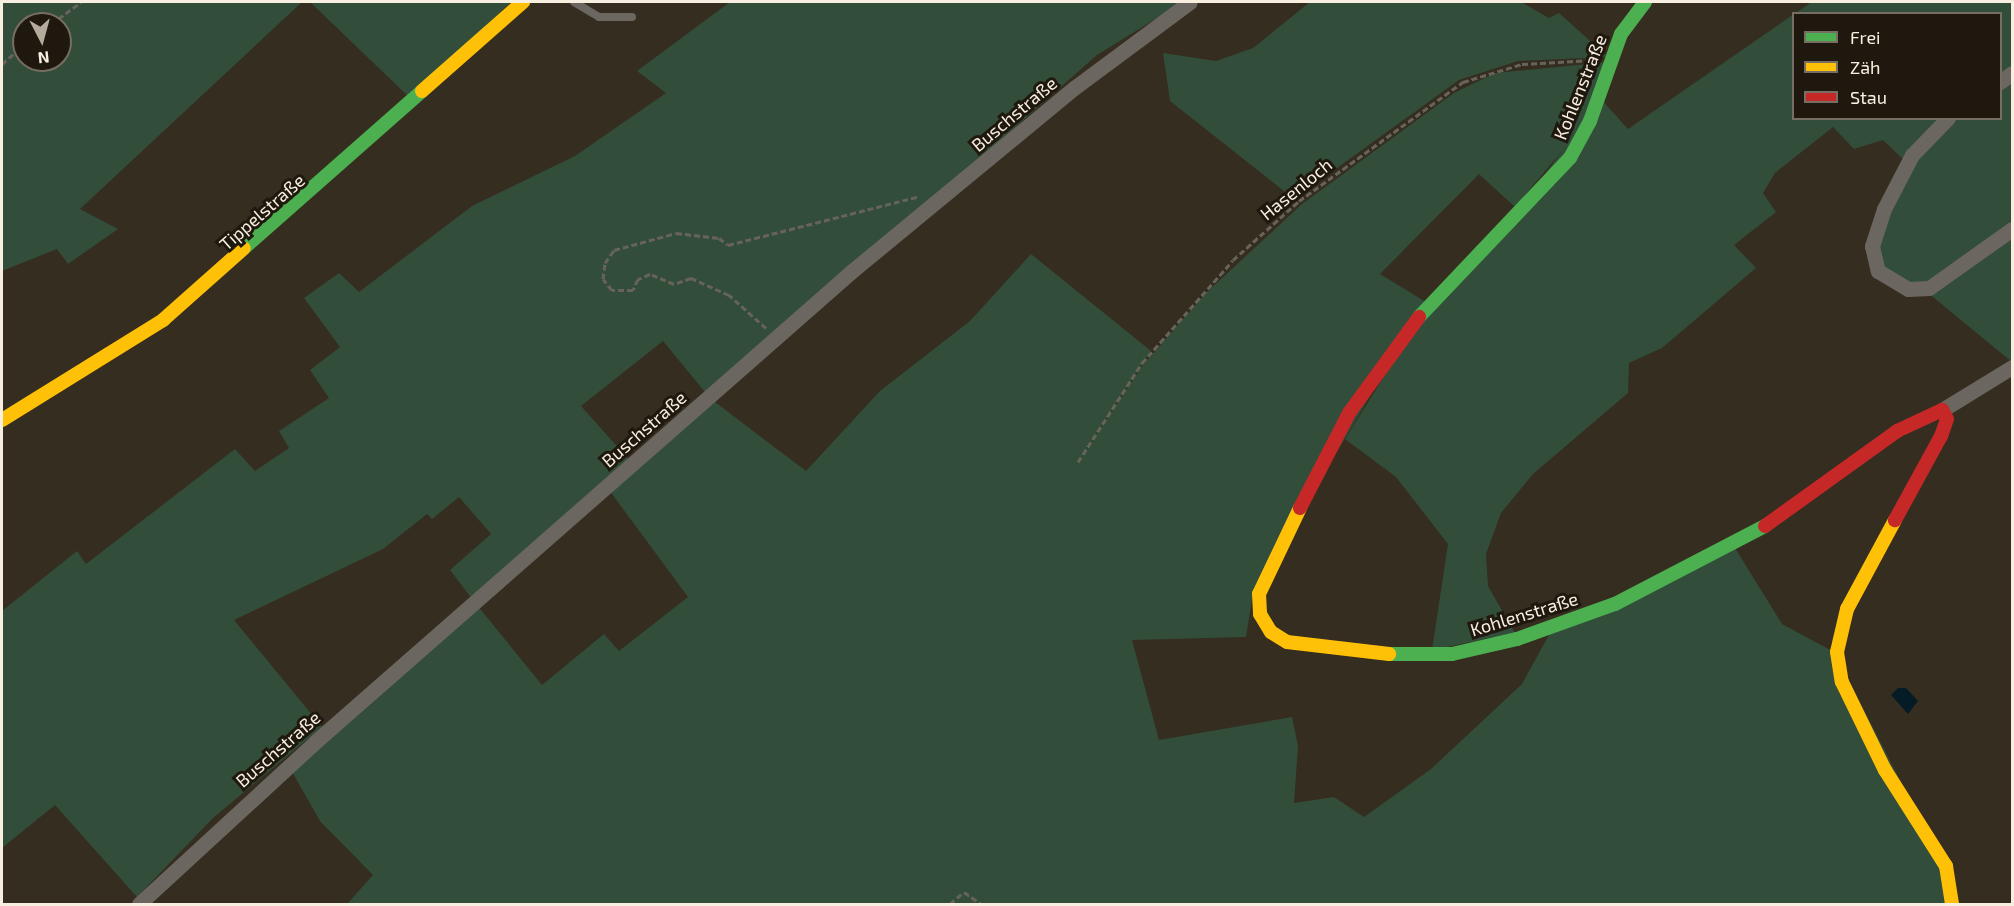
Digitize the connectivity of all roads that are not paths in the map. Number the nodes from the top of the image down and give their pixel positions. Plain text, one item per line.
1 (523, 2) edge
2 (574, 2) edge
3 (1190, 2) edge
4 (1645, 2) edge
5 (632, 17) dead end
6 (1946, 120) edge
7 (2013, 229) edge
8 (2013, 367) edge
9 (1942, 411) junction
10 (2, 420) edge
11 (139, 904) edge
12 (1952, 904) edge

1 - 10 street, Tippelstraße
2 - 5 lane
3 - 11 street, Buschstraße
4 - 9 street, Kohlenstraße
6 - 7 street
8 - 9 street
9 - 12 street

